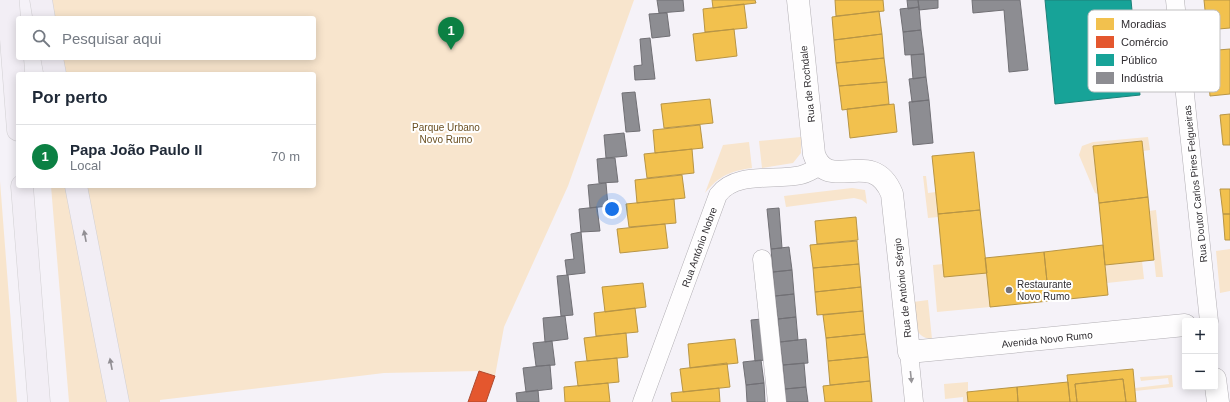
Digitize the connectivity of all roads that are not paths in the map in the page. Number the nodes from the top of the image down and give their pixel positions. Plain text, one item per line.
1 (8, 0) edge
2 (21, 0) edge
3 (41, 0) edge
4 (798, 0) edge
5 (1175, 0) edge
6 (1176, 10) edge
7 (22, 16) edge
8 (44, 16) edge
9 (25, 60) edge
10 (52, 60) edge
11 (26, 72) edge
12 (55, 72) edge
13 (1185, 92) edge
14 (16, 104) edge
15 (821, 165) junction
16 (22, 188) edge
17 (35, 188) edge
18 (76, 188) edge
19 (762, 259) dead end
20 (1209, 318) edge
21 (1182, 325) edge
22 (909, 352) junction
23 (39, 402) edge
24 (52, 402) edge
25 (118, 402) edge
26 (642, 402) edge
27 (777, 402) edge
28 (914, 402) edge

1 - 14 highway
2 - 7 highway
3 - 8 highway
4 - 15 street, Rua de Rochdale
5 - 6 street, Rua Doutor Carlos Pires Felgueiras
9 - 11 highway
10 - 12 highway
13 - 20 street, Rua Doutor Carlos Pires Felgueiras
15 - 22 street, Rua de António Sérgio
15 - 26 street, Rua António Nobre
16 - 23 highway
17 - 24 highway
25 -> 18 highway
19 - 27 street
21 - 22 street, Avenida Novo Rumo
22 -> 28 street, Rua de António Sérgio

